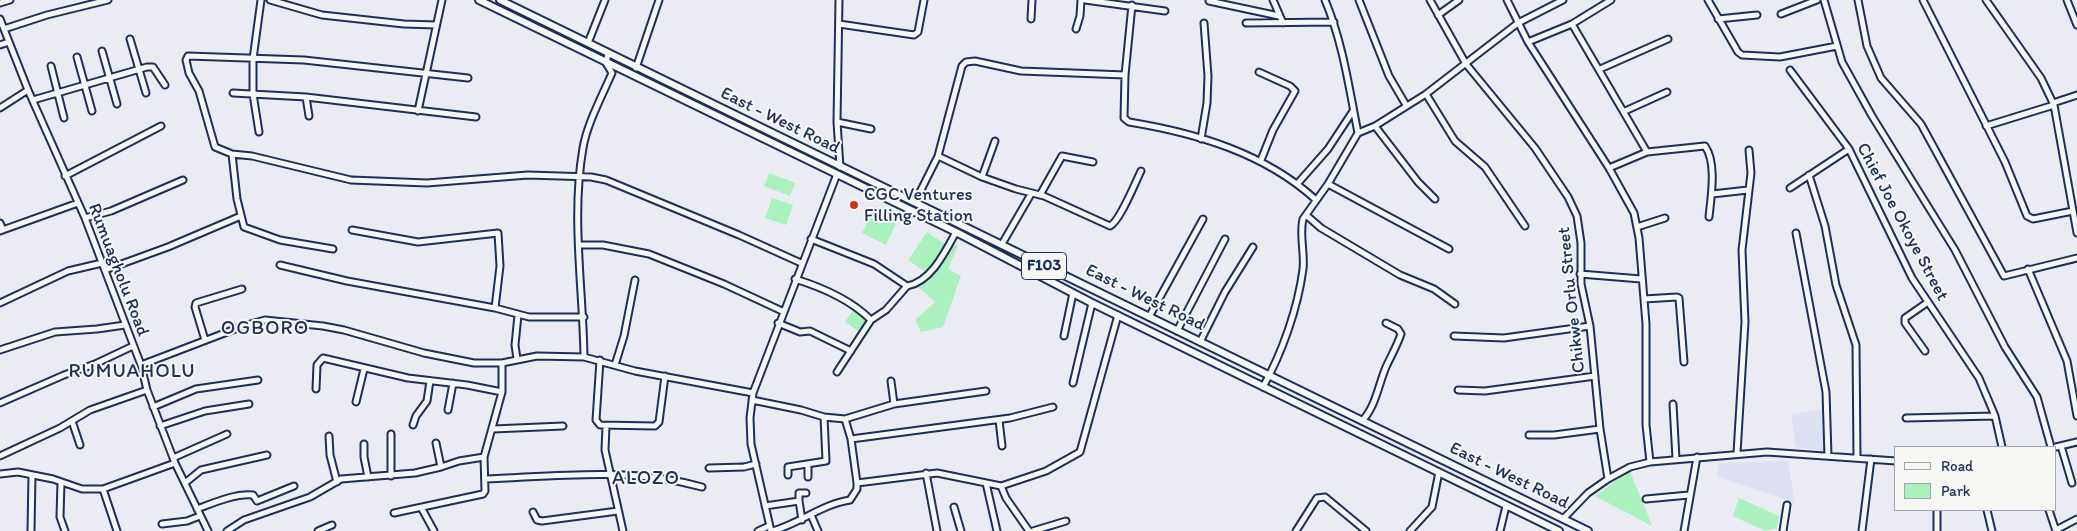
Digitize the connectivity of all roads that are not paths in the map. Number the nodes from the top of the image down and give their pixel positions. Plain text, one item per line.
1 (10, 0) edge
2 (108, 0) edge
3 (261, 0) edge
4 (270, 0) edge
5 (442, 0) edge
6 (479, 0) edge
7 (500, 0) edge
8 (605, 0) edge
9 (659, 0) edge
10 (839, 0) edge
11 (924, 0) edge
12 (1032, 0) edge
13 (1080, 0) edge
14 (1086, 0) edge
15 (1273, 0) edge
16 (1325, 0) edge
17 (1359, 0) edge
18 (1430, 0) edge
19 (1459, 0) edge
20 (1507, 0) edge
21 (1562, 0) edge
22 (1611, 0) edge
23 (1708, 0) edge
24 (1818, 0) edge
25 (1824, 0) edge
26 (1858, 0) edge
27 (1923, 0) edge
28 (1986, 0) edge
29 (2067, 0) edge
30 (1210, 1) edge
31 (0, 3) edge
32 (1132, 6) junction
33 (1165, 11) dead end
34 (2074, 12) edge
35 (1781, 14) dead end
36 (1438, 15) junction
37 (1757, 15) dead end
38 (1278, 16) junction
39 (0, 19) edge
40 (1031, 19) dead end
41 (1718, 19) junction
42 (1334, 22) junction
43 (1204, 23) dead end
44 (1246, 23) dead end
45 (1283, 23) junction
46 (1518, 23) junction
47 (839, 24) junction
48 (1572, 24) junction
49 (436, 25) junction
50 (2077, 25) edge
51 (4, 29) junction
52 (1076, 29) dead end
53 (130, 39) dead end
54 (1668, 39) dead end
55 (9, 42) junction
56 (1528, 42) junction
57 (588, 43) junction
58 (0, 45) edge
59 (1837, 46) junction
60 (102, 50) dead end
61 (608, 54) junction
62 (77, 57) dead end
63 (253, 59) junction
64 (606, 63) junction
65 (1466, 64) junction
66 (51, 66) dead end
67 (636, 68) junction
68 (139, 69) junction
69 (1600, 70) junction
70 (1790, 70) dead end
71 (1259, 72) dead end
72 (425, 73) junction
73 (1125, 75) junction
74 (110, 77) junction
75 (468, 78) dead end
76 (165, 84) dead end
77 (84, 85) junction
78 (28, 90) junction
79 (1667, 92) dead end
80 (58, 93) junction
81 (146, 93) dead end
82 (233, 93) dead end
83 (253, 94) junction
84 (1426, 94) junction
85 (2077, 95) edge
86 (306, 97) junction
87 (33, 100) junction
88 (117, 104) dead end
89 (2054, 104) junction
90 (1406, 105) junction
91 (0, 108) edge
92 (92, 111) dead end
93 (418, 111) junction
94 (1353, 111) junction
95 (1625, 111) junction
96 (309, 116) dead end
97 (476, 117) dead end
98 (64, 118) dead end
99 (837, 122) junction
100 (161, 126) dead end
101 (1375, 126) junction
102 (1986, 126) junction
103 (871, 129) dead end
104 (259, 132) dead end
105 (1358, 133) junction
106 (1201, 139) junction
107 (995, 141) dead end
108 (1849, 149) junction
109 (1749, 150) dead end
110 (1647, 152) junction
111 (232, 154) junction
112 (938, 156) junction
113 (1260, 160) junction
114 (1093, 162) dead end
115 (840, 167) junction
116 (1609, 168) junction
117 (1142, 171) dead end
118 (836, 174) junction
119 (1809, 175) junction
120 (65, 176) junction
121 (579, 176) junction
122 (982, 177) junction
123 (183, 180) dead end
124 (1298, 183) junction
125 (1328, 184) junction
126 (1790, 188) dead end
127 (1748, 190) junction
128 (1031, 194) junction
129 (1712, 194) junction
130 (1040, 195) junction
131 (1435, 199) dead end
132 (1316, 200) junction
133 (914, 202) junction
134 (78, 203) junction
135 (2073, 211) junction
136 (1306, 215) junction
137 (240, 216) junction
138 (1710, 217) dead end
139 (85, 218) junction
140 (1665, 218) dead end
141 (1203, 219) dead end
142 (0, 223) edge
143 (1525, 226) dead end
144 (1637, 226) junction
145 (2, 230) edge
146 (352, 230) dead end
147 (956, 232) junction
148 (1796, 233) dead end
149 (2077, 233) edge
150 (811, 238) junction
151 (1225, 239) dead end
152 (1002, 244) junction
153 (580, 245) junction
154 (1253, 247) dead end
155 (333, 249) dead end
156 (1449, 249) dead end
157 (2077, 258) edge
158 (102, 263) junction
159 (801, 263) junction
160 (280, 265) dead end
161 (2028, 269) junction
162 (105, 270) junction
163 (1580, 274) junction
164 (795, 279) junction
165 (635, 280) dead end
166 (1641, 280) junction
167 (907, 286) junction
168 (242, 289) dead end
169 (1073, 293) junction
170 (1644, 300) junction
171 (1928, 302) junction
172 (0, 303) edge
173 (1092, 303) junction
174 (1455, 304) dead end
175 (495, 308) junction
176 (782, 311) junction
177 (1118, 315) junction
178 (518, 316) junction
179 (584, 317) junction
180 (1149, 317) junction
181 (872, 320) junction
182 (1386, 322) dead end
183 (778, 323) junction
184 (125, 325) junction
185 (1590, 326) junction
186 (1177, 331) junction
187 (1064, 336) dead end
188 (1454, 336) dead end
189 (205, 340) junction
190 (1200, 342) junction
191 (133, 346) junction
192 (0, 350) edge
193 (851, 351) junction
194 (1925, 351) dead end
195 (584, 357) junction
196 (516, 359) junction
197 (600, 360) junction
198 (1684, 362) dead end
199 (502, 363) junction
200 (141, 364) junction
201 (615, 365) junction
202 (364, 369) junction
203 (837, 372) dead end
204 (665, 376) junction
205 (1269, 376) junction
206 (1594, 376) junction
207 (258, 380) dead end
208 (430, 381) junction
209 (891, 381) dead end
210 (1073, 383) dead end
211 (453, 384) junction
212 (1263, 387) junction
213 (316, 389) dead end
214 (147, 390) junction
215 (1458, 390) dead end
216 (986, 391) dead end
217 (502, 392) junction
218 (752, 393) junction
219 (752, 400) junction
220 (356, 402) dead end
221 (0, 403) edge
222 (249, 404) dead end
223 (894, 404) junction
224 (1673, 404) dead end
225 (153, 407) junction
226 (1054, 407) dead end
227 (448, 410) dead end
228 (1995, 416) junction
229 (2077, 416) edge
230 (824, 417) junction
231 (1906, 418) dead end
232 (845, 420) junction
233 (999, 420) junction
234 (72, 421) junction
235 (1362, 421) junction
236 (413, 425) dead end
237 (160, 426) junction
238 (564, 426) dead end
239 (606, 426) junction
240 (493, 429) junction
241 (1600, 429) junction
242 (227, 434) dead end
243 (391, 434) dead end
244 (1529, 435) dead end
245 (329, 436) dead end
246 (851, 439) junction
247 (2077, 442) edge
248 (436, 443) dead end
249 (364, 444) dead end
250 (80, 445) dead end
251 (1002, 446) dead end
252 (2002, 446) edge
253 (2051, 446) edge
254 (2058, 447) edge
255 (1737, 453) junction
256 (266, 455) dead end
257 (0, 456) edge
258 (1828, 456) junction
259 (484, 457) junction
260 (1697, 457) junction
261 (1858, 458) junction
262 (1676, 459) junction
263 (1871, 459) junction
264 (174, 461) junction
265 (1894, 461) edge
266 (1650, 462) junction
267 (756, 464) junction
268 (808, 464) junction
269 (441, 467) junction
270 (709, 468) dead end
271 (1439, 472) junction
272 (610, 473) junction
273 (926, 473) junction
274 (0, 474) edge
275 (32, 475) junction
276 (788, 475) dead end
277 (391, 476) junction
278 (368, 477) junction
279 (808, 477) dead end
280 (485, 479) junction
281 (1608, 479) junction
282 (61, 482) junction
283 (337, 482) junction
284 (185, 483) junction
285 (857, 483) junction
286 (986, 483) junction
287 (2072, 483) dead end
288 (294, 486) dead end
289 (1001, 486) junction
290 (702, 487) dead end
291 (103, 488) junction
292 (806, 493) dead end
293 (1690, 495) junction
294 (1646, 499) dead end
295 (799, 501) junction
296 (1787, 505) dead end
297 (765, 506) junction
298 (1506, 506) junction
299 (954, 507) dead end
300 (422, 509) junction
301 (197, 510) junction
302 (618, 511) junction
303 (1936, 511) edge
304 (1987, 511) edge
305 (2050, 511) edge
306 (533, 512) dead end
307 (394, 513) dead end
308 (811, 515) junction
309 (200, 516) junction
310 (1563, 519) junction
311 (2077, 519) edge
312 (802, 520) junction
313 (1066, 521) dead end
314 (162, 524) dead end
315 (332, 525) dead end
316 (771, 529) edge
317 (31, 531) edge
318 (65, 531) edge
319 (117, 531) edge
320 (208, 531) edge
321 (227, 531) edge
322 (318, 531) edge
323 (434, 531) edge
324 (623, 531) edge
325 (758, 531) edge
326 (818, 531) edge
327 (938, 531) edge
328 (961, 531) edge
329 (997, 531) edge
330 (1031, 531) edge
331 (1296, 531) edge
332 (1366, 531) edge
333 (1410, 531) edge
334 (1500, 531) edge
335 (1559, 531) edge
336 (1588, 531) edge
337 (1684, 531) edge
338 (1783, 531) edge
339 (1862, 531) edge
340 (1937, 531) edge
341 (1992, 531) edge
342 (2056, 531) edge

1 - 31 street
2 - 51 street
3 - 63 street
4 - 49 street
5 - 49 street
6 - 64 main road, East - West Road / F103
7 - 57 main road, East - West Road / F103
8 - 57 street
9 - 67 street
10 - 47 street
11 - 47 street
12 - 40 street
13 - 52 street
14 - 32 street
15 - 38 street
16 - 42 street
17 - 90 street
18 - 36 street, Chikwe Orlu Street
19 - 36 street
20 - 46 street
21 - 46 street
22 - 48 street
23 - 41 street
24 - 35 street
25 - 59 street
26 - 161 street
27 - 102 street
28 - 89 street
29 - 34 street
30 - 38 street
32 - 33 street
32 - 73 street
34 - 50 street
36 - 65 street, Chikwe Orlu Street
37 - 41 street
38 - 45 street
39 - 51 street, Rumuagholu Road
41 - 59 street
42 - 45 street
42 - 94 street
43 - 106 street
44 - 45 street
46 - 56 street
46 - 65 street
47 - 99 street
48 - 56 street
48 - 69 street
49 - 72 street
51 - 55 street, Rumuagholu Road
53 - 68 street
54 - 69 street
55 - 58 street
55 - 78 street, Rumuagholu Road
56 - 116 street
57 - 61 main road, East - West Road / F103
59 - 253 street
60 - 74 street
61 - 64 street
61 - 67 main road, East - West Road / F103
62 - 77 street
63 - 72 street
63 - 83 street
63 - 111 street
64 - 118 main road, East - West Road / F103
64 - 121 street
65 - 84 street
65 - 163 street, Chikwe Orlu Street
66 - 80 street
67 - 115 main road, East - West Road / F103
68 - 74 street
68 - 76 street
68 - 81 street
69 - 95 street
70 - 108 street, Chief Joe Okoye Street
71 - 113 street
72 - 75 street
72 - 93 street
73 - 106 street
73 - 112 street
74 - 77 street
74 - 88 street
77 - 80 street
77 - 92 street
78 - 87 street, Rumuagholu Road
78 - 91 street
79 - 95 street
80 - 87 street
80 - 98 street
82 - 83 street
83 - 86 street
83 - 104 street
84 - 90 street
84 - 143 street
85 - 89 street
86 - 93 street
86 - 96 street
87 - 120 street, Rumuagholu Road
89 - 102 street
89 - 135 street
90 - 101 street
93 - 97 street
94 - 105 street
94 - 124 street
95 - 110 street
99 - 103 street
99 - 115 street
100 - 120 street
101 - 105 street
101 - 131 street
102 - 135 street
105 - 125 street
106 - 113 street
107 - 122 street
108 - 119 street
108 - 171 street, Chief Joe Okoye Street
109 - 127 street
110 - 116 street
110 - 129 street
111 - 121 street
111 - 137 street
112 - 122 street
112 - 133 street
113 - 124 street
114 - 130 street
115 - 133 main road, East - West Road / F103
116 - 144 street
117 - 130 street
118 - 147 main road, East - West Road / F103
118 - 150 street
119 - 126 street
119 - 261 street
120 - 134 street, Rumuagholu Road
121 - 153 street
121 - 159 street
122 - 128 street
123 - 139 street
124 - 132 street
125 - 132 street
125 - 156 street
127 - 129 street
127 - 255 street
128 - 130 street
128 - 152 street
129 - 138 street
132 - 136 street
133 - 152 main road, East - West Road / F103
134 - 139 street, Rumuagholu Road
134 - 145 street
135 - 149 street
136 - 174 street
136 - 205 street
137 - 155 street
137 - 162 street
139 - 158 street, Rumuagholu Road
140 - 144 street
141 - 180 street
142 - 145 street
144 - 166 street
146 - 175 street
147 - 167 street
147 - 169 main road, East - West Road / F103
148 - 258 street
150 - 159 street
150 - 167 street
151 - 186 street
152 - 180 main road, East - West Road / F103
153 - 176 street
153 - 179 street
154 - 190 street
157 - 161 street
158 - 162 street, Rumuagholu Road
158 - 172 street
159 - 164 street
160 - 175 street
161 - 229 street
162 - 184 street, Rumuagholu Road
163 - 166 street
163 - 185 street, Chikwe Orlu Street
164 - 176 street
164 - 181 street
165 - 201 street
166 - 170 street
167 - 181 street
168 - 189 street
169 - 173 main road, East - West Road / F103
169 - 187 street
170 - 198 street
170 - 266 street
171 - 194 street
171 - 228 street, Chief Joe Okoye Street
173 - 177 main road, East - West Road / F103
173 - 210 street
175 - 178 street
176 - 183 street
177 - 212 main road, East - West Road / F103
177 - 289 street
178 - 179 street
178 - 196 street
179 - 195 street
180 - 186 main road, East - West Road / F103
181 - 193 street
182 - 235 street
183 - 193 street
183 - 218 street
184 - 191 street, Rumuagholu Road
184 - 192 street
185 - 188 street
185 - 206 street, Chikwe Orlu Street
186 - 190 main road, East - West Road / F103
189 - 199 street
189 - 200 street
190 - 205 main road, East - West Road / F103
191 - 200 street, Rumuagholu Road
191 - 221 street
193 - 203 street
195 - 196 street
195 - 197 street
196 - 199 street
197 - 201 street
197 - 239 street
199 - 217 street
200 - 214 street, Rumuagholu Road
201 - 204 street
202 - 208 street
202 - 213 street
202 - 220 street
204 - 218 street
204 - 239 street
205 - 212 street
205 - 235 main road, East - West Road / F103
206 - 215 street
206 - 241 street, Chikwe Orlu Street
207 - 225 street
208 - 211 street
208 - 236 street
209 - 223 street
211 - 217 street
211 - 227 street
212 - 271 main road, East - West Road / F103
214 - 225 street, Rumuagholu Road
214 - 234 street
216 - 223 street
217 - 240 street
218 - 219 street
219 - 230 street
219 - 267 street
222 - 237 street
223 - 232 street
224 - 262 street
225 - 237 street, Rumuagholu Road
226 - 233 street
228 - 231 street
228 - 252 street, Chief Joe Okoye Street
230 - 232 street
230 - 268 street
232 - 246 street
233 - 246 street
233 - 251 street
234 - 250 street
234 - 257 street
235 - 310 main road, East - West Road / F103
237 - 264 street, Rumuagholu Road
238 - 240 street
239 - 272 street
240 - 259 street
241 - 244 street
241 - 281 street, Chikwe Orlu Street
242 - 264 street
243 - 277 street
245 - 283 street
246 - 285 street
247 - 254 street
248 - 269 street
249 - 278 street
254 - 287 street
255 - 258 street
255 - 260 street
256 - 284 street
258 - 261 street
259 - 269 street
259 - 280 street
260 - 262 street
260 - 293 street
261 - 263 street
262 - 266 street
263 - 265 street
263 - 339 street
264 - 284 street, Rumuagholu Road
264 - 291 street
266 - 281 street
267 - 270 street
267 - 297 street
268 - 276 street
268 - 279 street
269 - 277 street
271 - 298 main road, East - West Road / F103
271 - 333 street
272 - 280 street
272 - 290 street
272 - 302 street
273 - 285 street
273 - 286 street
273 - 327 street
274 - 275 street
275 - 282 street
275 - 317 street
277 - 278 street
278 - 283 street
280 - 300 street
281 - 310 street
282 - 291 street
282 - 318 street
283 - 321 street
284 - 301 street, Rumuagholu Road
285 - 308 street
286 - 289 street
286 - 329 street
288 - 301 street
289 - 330 street
291 - 319 street
292 - 295 street
293 - 294 street
293 - 337 street
295 - 297 street
295 - 312 street
296 - 338 street
297 - 316 street
298 - 334 street
298 - 335 main road, East - West Road / F103
299 - 328 street
300 - 307 street
300 - 323 street
301 - 309 street, Rumuagholu Road
302 - 306 street
302 - 324 street
303 - 340 street
304 - 341 street
305 - 342 street
308 - 312 street
308 - 326 street
309 - 314 street
309 - 320 street, Rumuagholu Road
310 - 336 main road, East - West Road / F103
311 - 342 street
312 - 316 street
313 - 330 street
315 - 322 street
316 - 325 street
331 - 332 street

